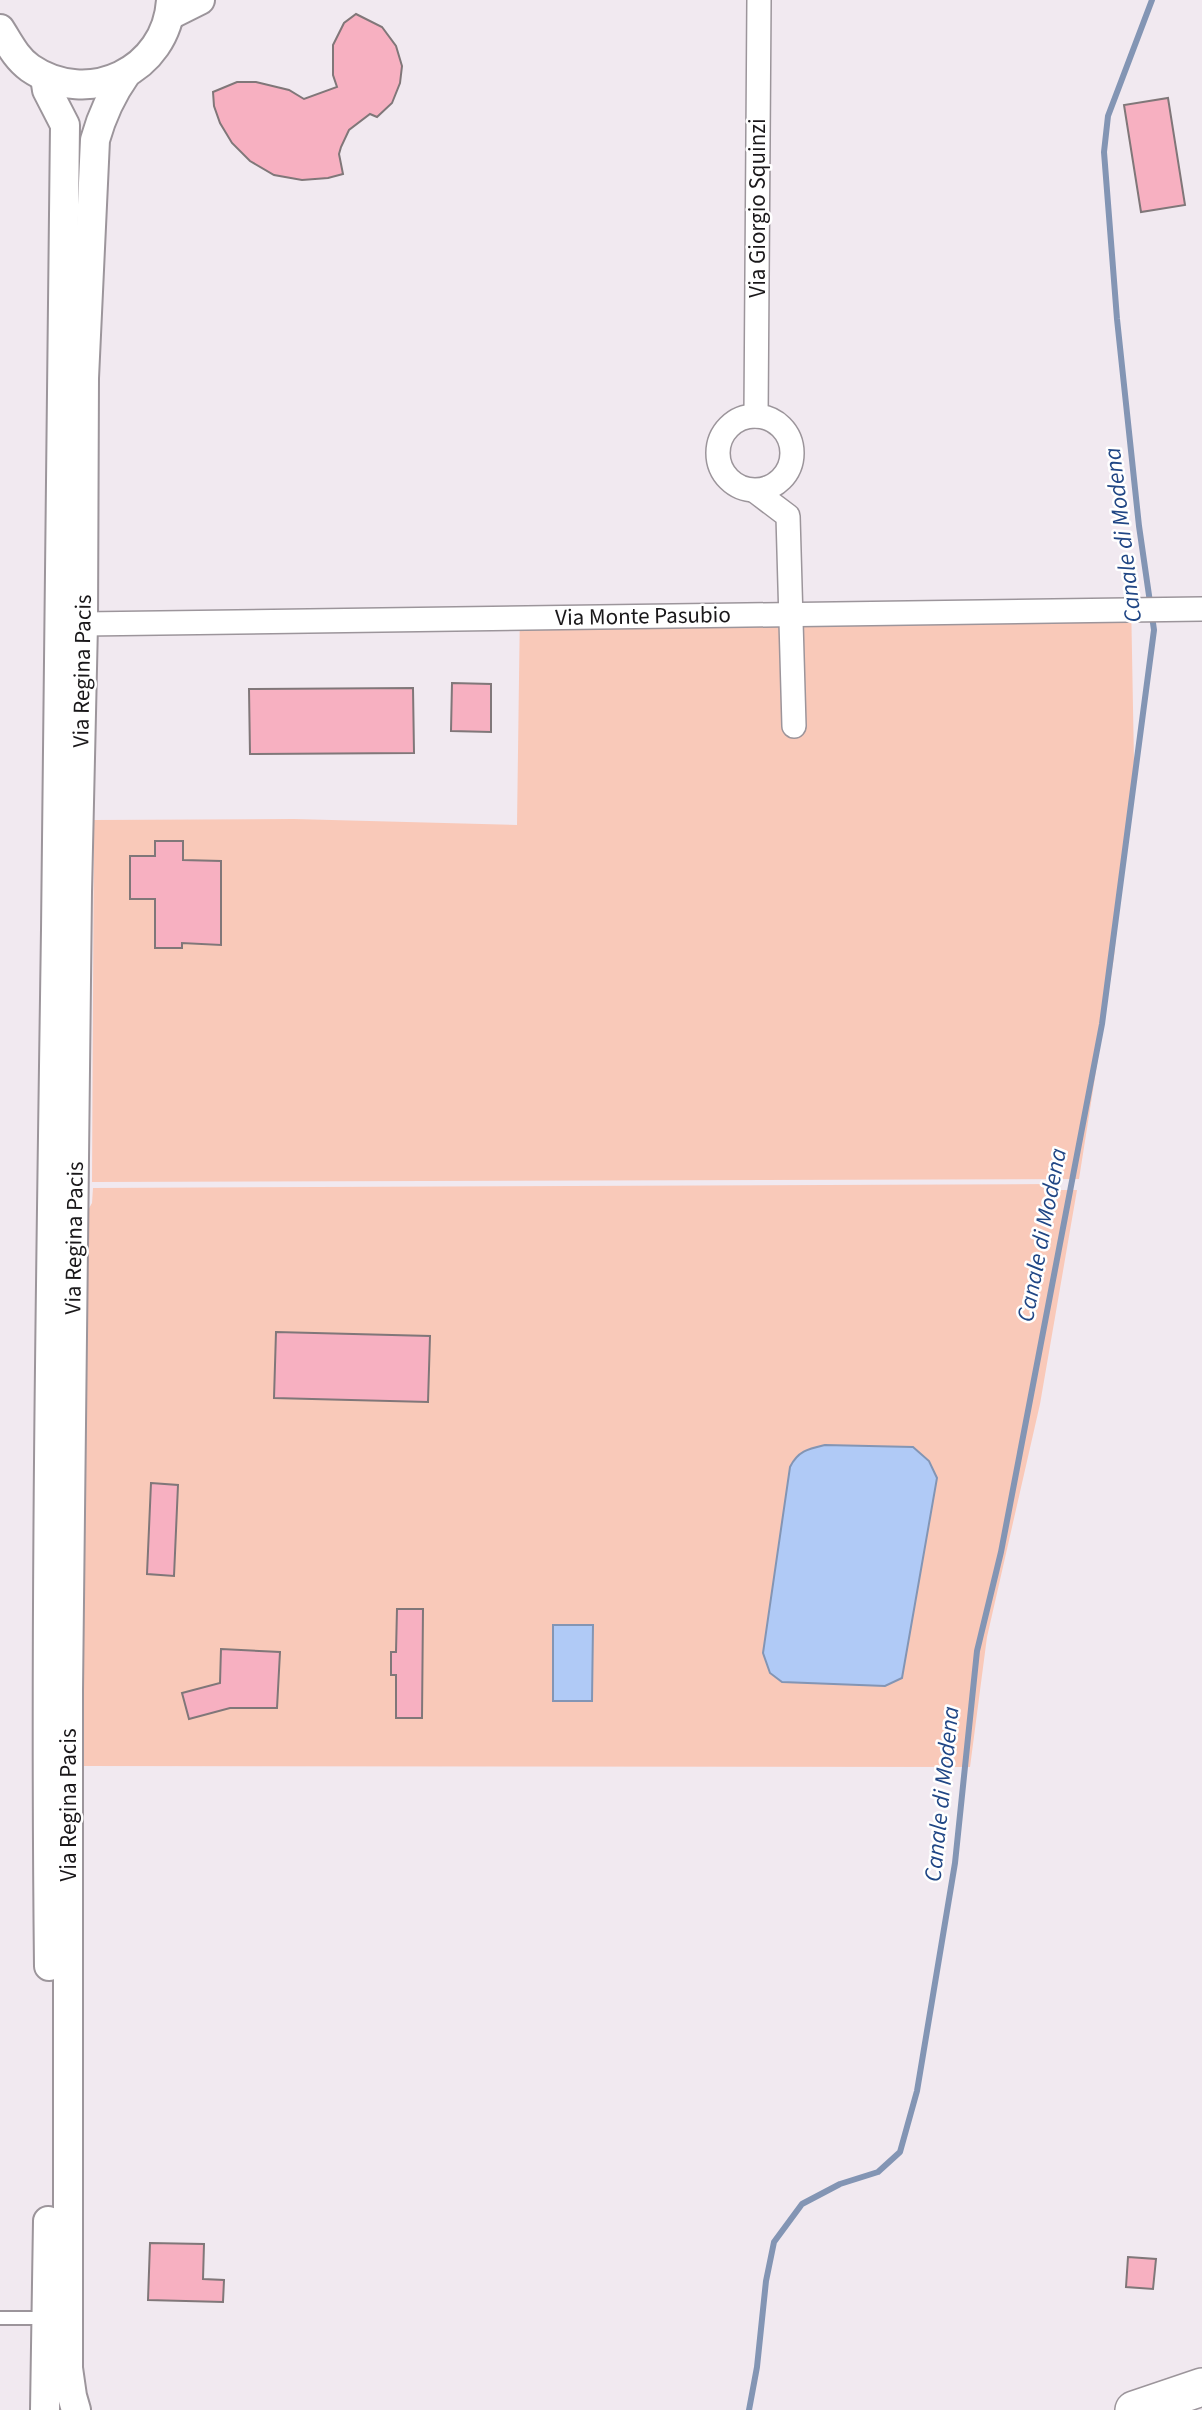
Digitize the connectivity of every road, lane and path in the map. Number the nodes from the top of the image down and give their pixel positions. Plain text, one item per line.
1 (200, 0) edge
2 (759, 0) edge
3 (170, 7) edge
4 (5, 40) edge
5 (126, 74) junction
6 (45, 77) junction
7 (756, 416) junction
8 (755, 491) junction
9 (1202, 609) edge
10 (791, 614) junction
11 (83, 624) junction
12 (794, 726) dead end
13 (52, 1137) junction
14 (72, 1350) junction
15 (0, 2318) edge
16 (48, 2318) junction
17 (68, 2368) junction
18 (1202, 2387) edge
19 (45, 2410) edge
20 (76, 2410) edge
21 (1134, 2410) edge

1 - 3 street
2 - 7 street, Via Giorgio Squinzi
3 - 5 street
4 - 6 street
5 - 6 street
5 - 11 street, Via Regina Pacis
6 - 13 street, Via Regina Pacis
7 - 8 street
7 - 8 street
8 - 10 street
9 - 10 street, Via Monte Pasubio
10 - 11 street, Via Monte Pasubio
10 - 12 street
11 - 14 street, Via Regina Pacis
13 - 14 lane
13 - 16 street, Via Regina Pacis
14 - 17 street, Via Regina Pacis
15 - 16 lane
16 - 17 lane
16 - 19 street, Via Regina Pacis
17 - 20 street, Via Regina Pacis
18 - 21 main road

